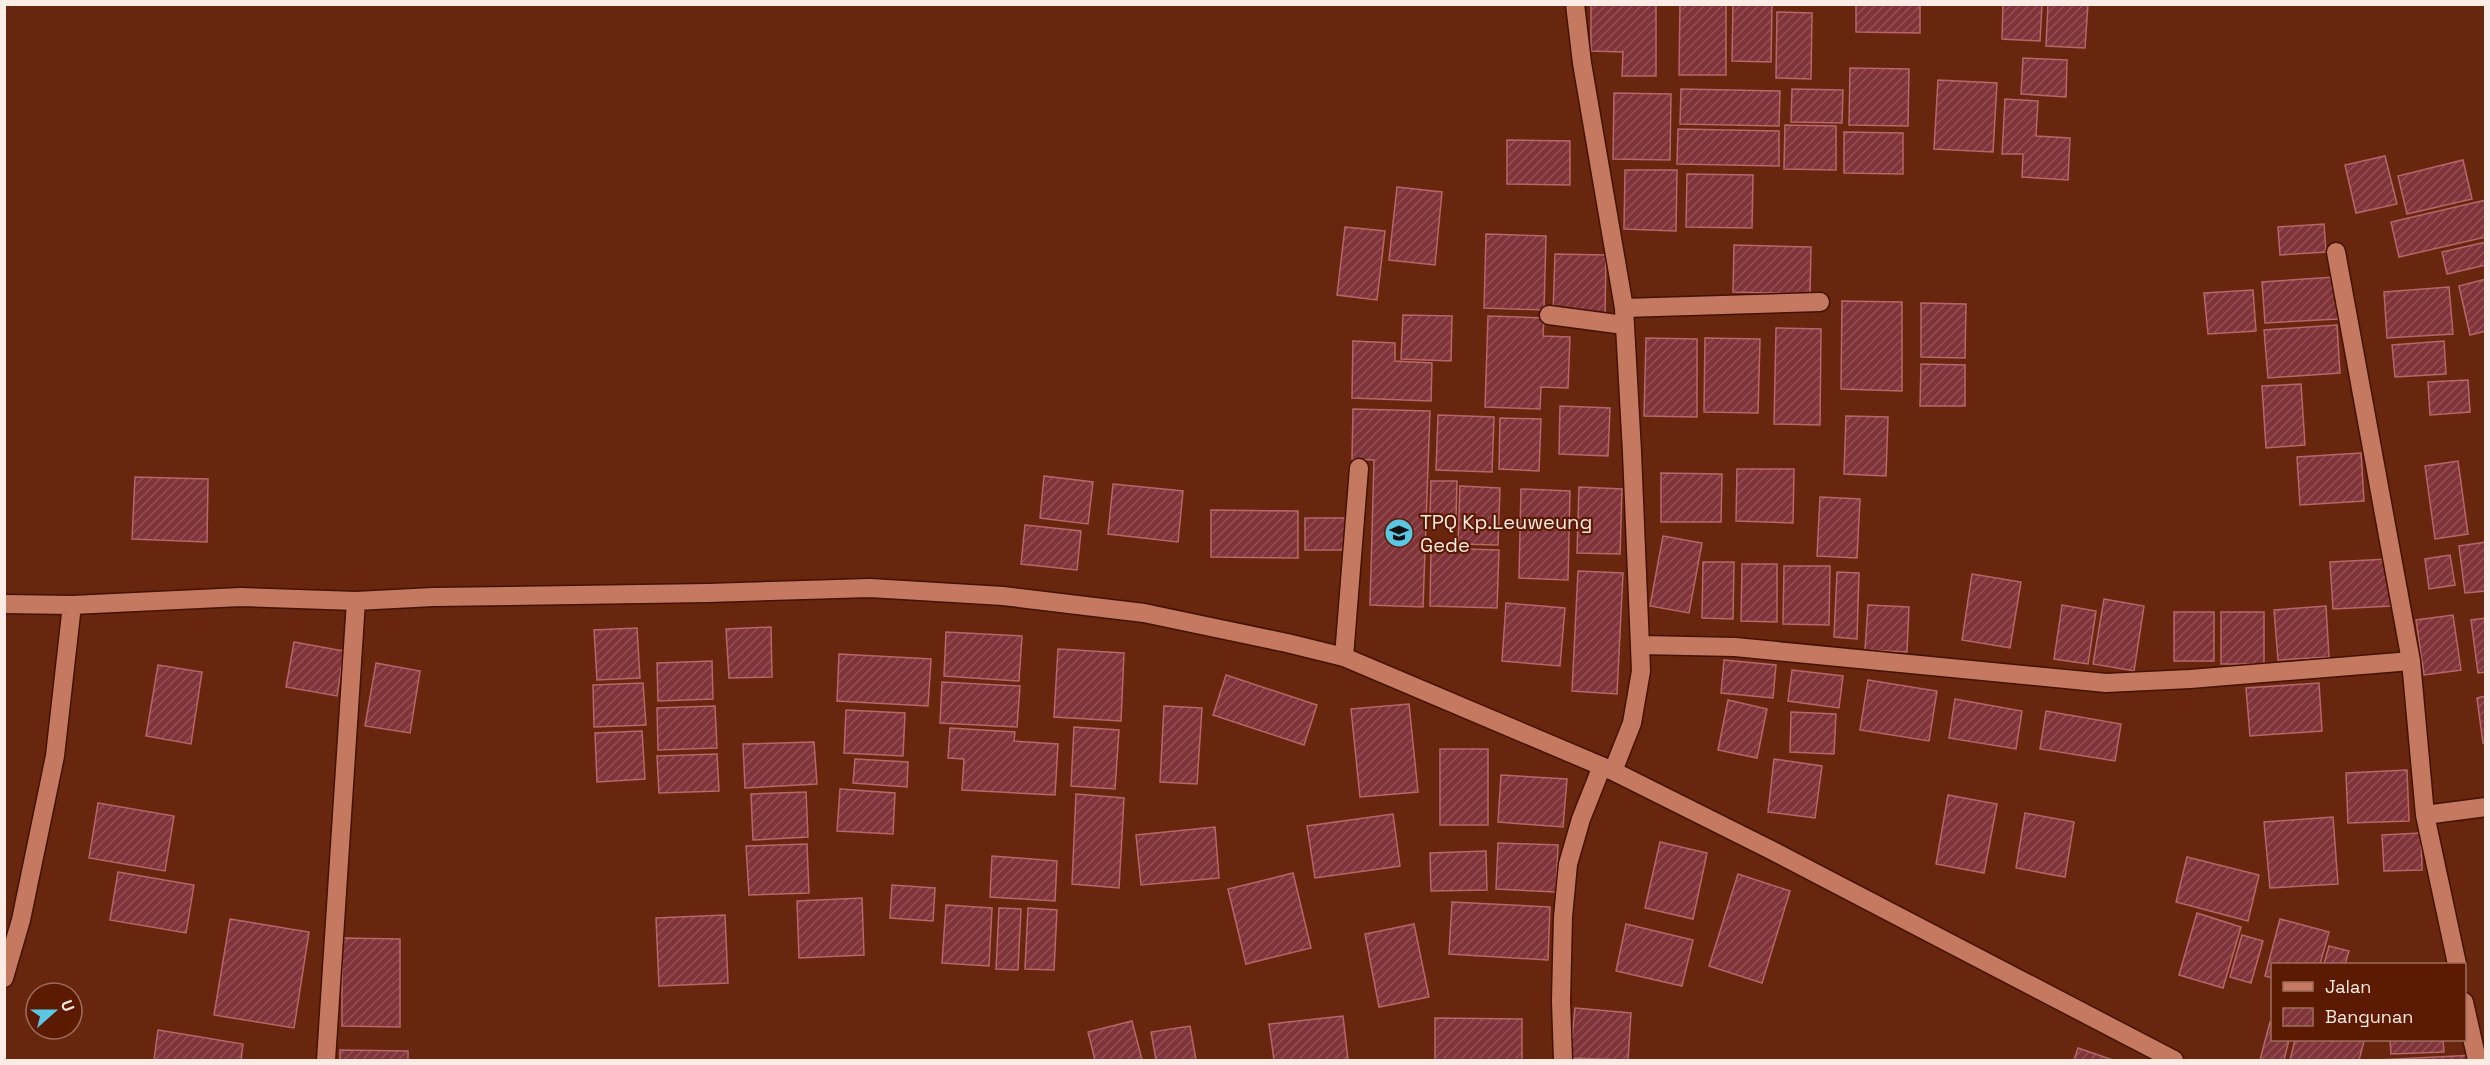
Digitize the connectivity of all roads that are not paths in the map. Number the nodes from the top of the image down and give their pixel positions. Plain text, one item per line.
1 (1575, 4) edge
2 (2336, 252) dead end
3 (1820, 302) dead end
4 (1549, 315) dead end
5 (1624, 317) junction
6 (1359, 468) dead end
7 (356, 601) junction
8 (4, 604) edge
9 (72, 605) junction
10 (1641, 645) junction
11 (1344, 657) junction
12 (2411, 661) junction
13 (1608, 768) junction
14 (2486, 807) edge
15 (2425, 815) junction
16 (2457, 963) edge
17 (4, 978) edge
18 (2466, 1011) edge
19 (326, 1060) edge
20 (1563, 1060) edge
21 (2174, 1060) edge
22 (2477, 1060) edge

1 - 5 street
2 - 12 street
3 - 5 street
4 - 5 street
5 - 10 street
6 - 11 street
7 - 9 street
7 - 11 street
7 - 19 street
8 - 9 street
9 - 17 street
10 - 12 street
10 - 13 street
11 - 13 street
12 - 15 street
13 - 20 street
13 - 21 street
14 - 15 street
15 - 16 street
18 - 22 street

